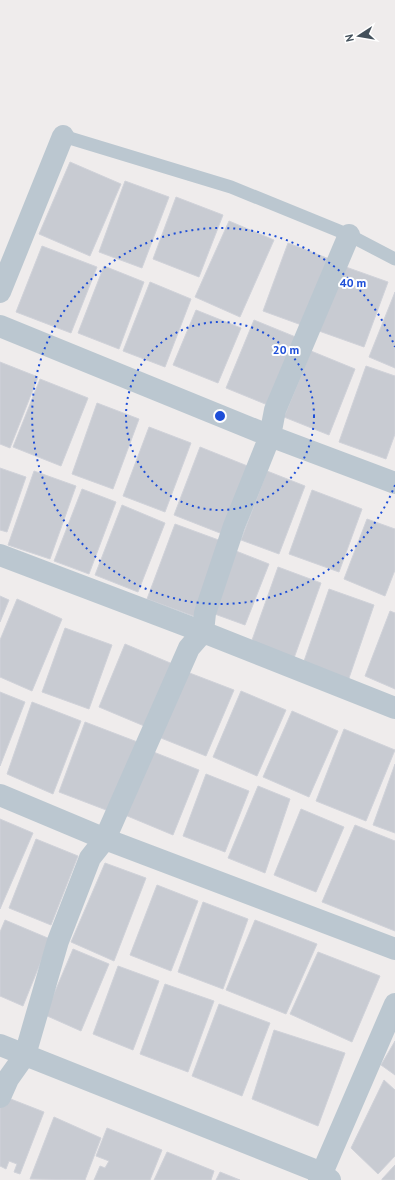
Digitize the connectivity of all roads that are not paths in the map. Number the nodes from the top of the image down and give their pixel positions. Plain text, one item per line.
1 (63, 136) joint
2 (349, 235) junction
3 (395, 259) edge
4 (0, 292) edge
5 (0, 326) edge
6 (270, 436) junction
7 (395, 483) edge
8 (0, 555) edge
9 (203, 632) junction
10 (395, 708) edge
11 (0, 795) edge
12 (106, 839) junction
13 (395, 949) edge
14 (395, 1004) edge
15 (0, 1045) edge
16 (25, 1055) junction
17 (0, 1097) edge
18 (324, 1178) edge

1 - 2 lane
1 - 4 street
2 - 3 lane
2 - 6 street
5 - 6 street
6 - 7 street
6 - 9 street
8 - 9 street
9 - 10 street
9 - 12 street
11 - 12 street
12 - 13 street
12 - 16 street
14 - 18 street
15 - 16 street
16 - 17 street
16 - 18 street

